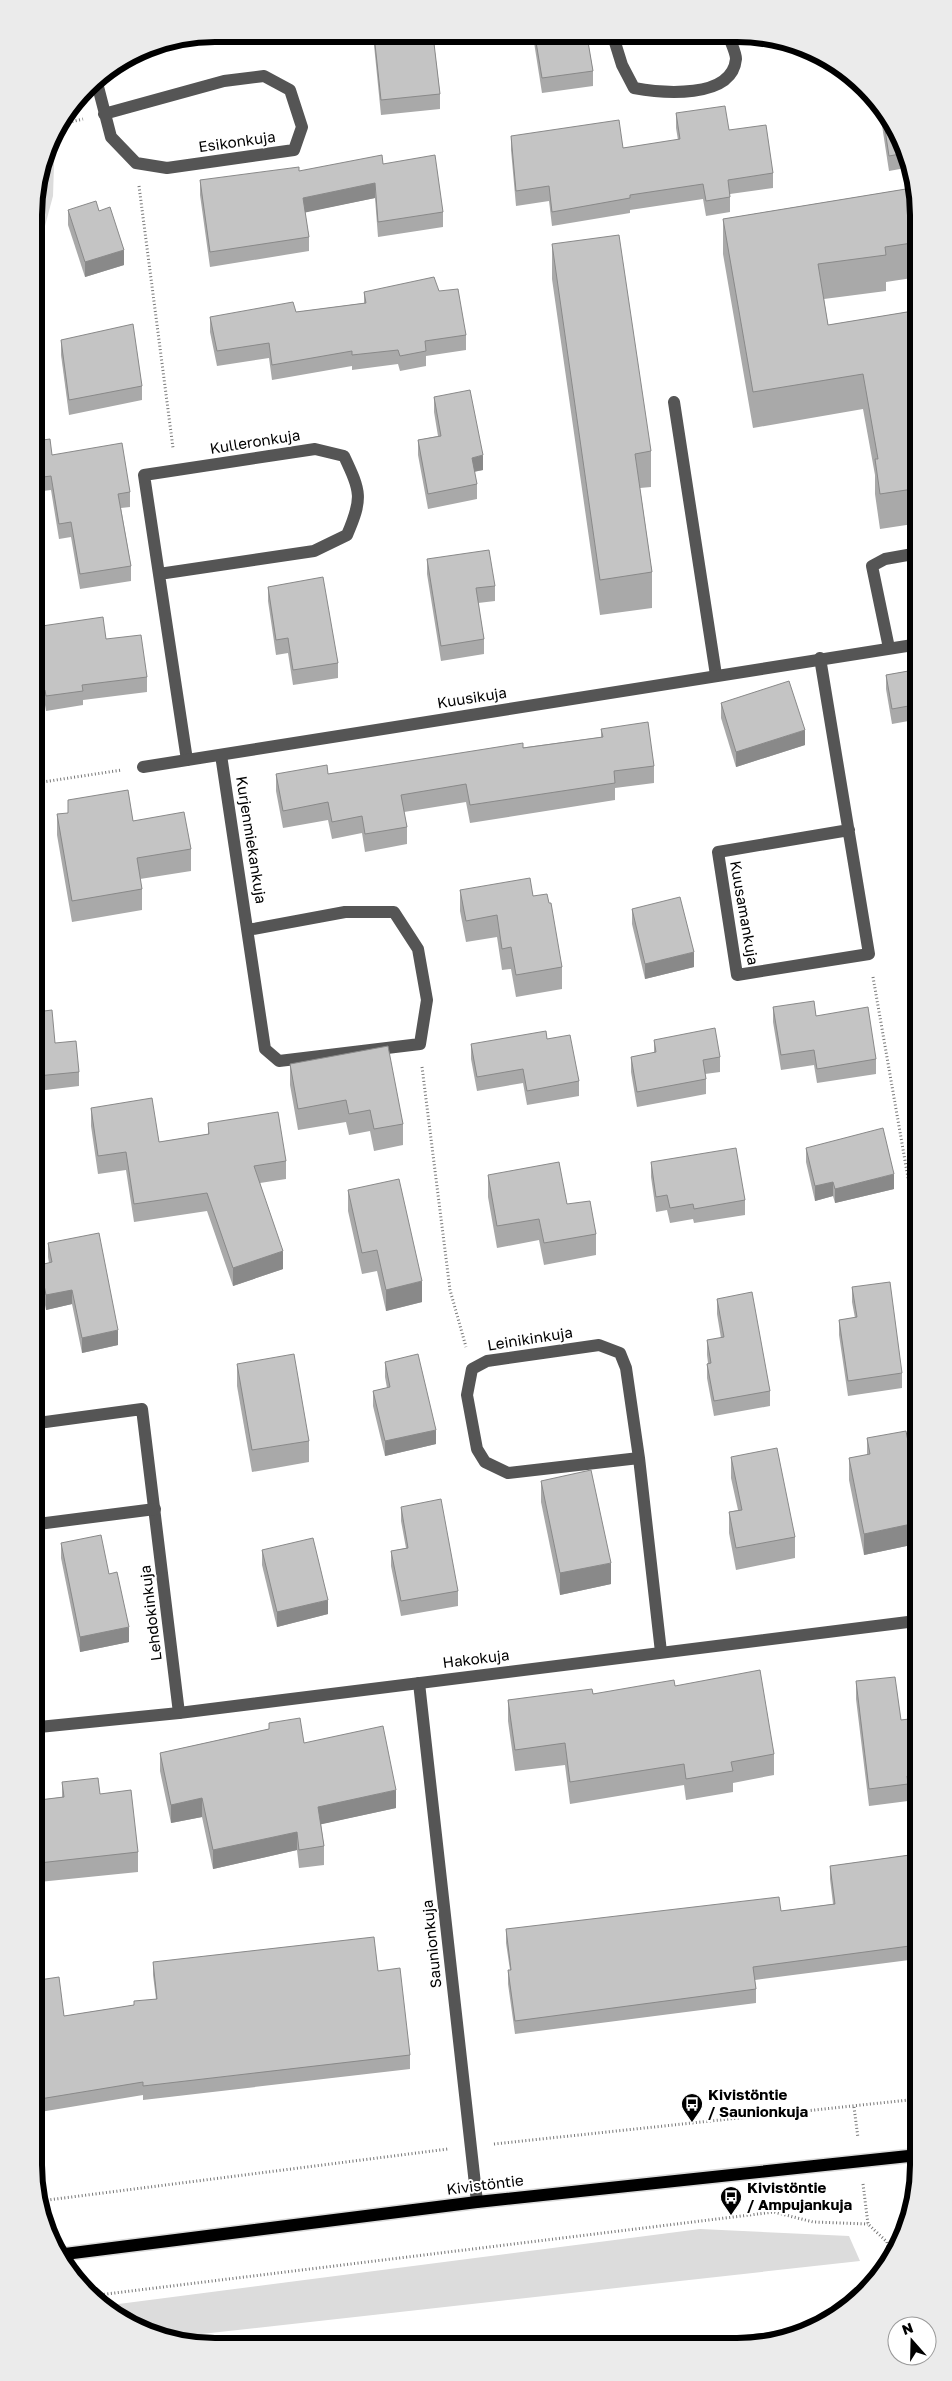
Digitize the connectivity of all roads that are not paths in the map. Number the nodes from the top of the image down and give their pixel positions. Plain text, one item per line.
1 (615, 42) edge
2 (731, 42) edge
3 (98, 88) edge
4 (104, 114) junction
5 (674, 402) dead end
6 (910, 555) edge
7 (160, 574) junction
8 (910, 646) edge
9 (889, 648) junction
10 (820, 658) junction
11 (716, 676) junction
12 (221, 755) junction
13 (187, 760) junction
14 (142, 767) road end
15 (849, 830) junction
16 (248, 930) junction
17 (42, 1422) edge
18 (639, 1458) junction
19 (155, 1509) junction
20 (42, 1523) edge
21 (909, 1621) edge
22 (662, 1652) junction
23 (419, 1683) junction
24 (179, 1713) junction
25 (42, 1727) edge
26 (909, 2156) edge
27 (477, 2202) junction
28 (67, 2253) edge

1 - 2 street
3 - 4 street
4 - 4 street, Esikonkuja
5 - 11 street
6 - 9 street
7 - 7 street, Kulleronkuja
7 - 13 street, Kulleronkuja
8 - 9 street, Kuusikuja
9 - 10 street, Kuusikuja
10 - 11 street, Kuusikuja
10 - 15 street
11 - 12 street, Kuusikuja
12 - 13 street, Kuusikuja
12 - 16 street, Kurjenmiekankuja
13 - 14 street, Kuusikuja
15 - 15 street, Kuusamankuja
16 - 16 street, Kurjenmiekankuja
17 - 19 street, Lehdokinkuja
18 - 18 street, Leinikinkuja
18 - 22 street, Leinikinkuja
19 - 20 street
19 - 24 street, Lehdokinkuja
21 - 22 street, Hakokuja
22 - 23 street, Hakokuja
23 - 24 street, Hakokuja
23 - 27 street, Saunionkuja
24 - 25 street, Hakokuja
26 - 27 main road, Kivistöntie
27 - 28 main road, Kivistöntie

